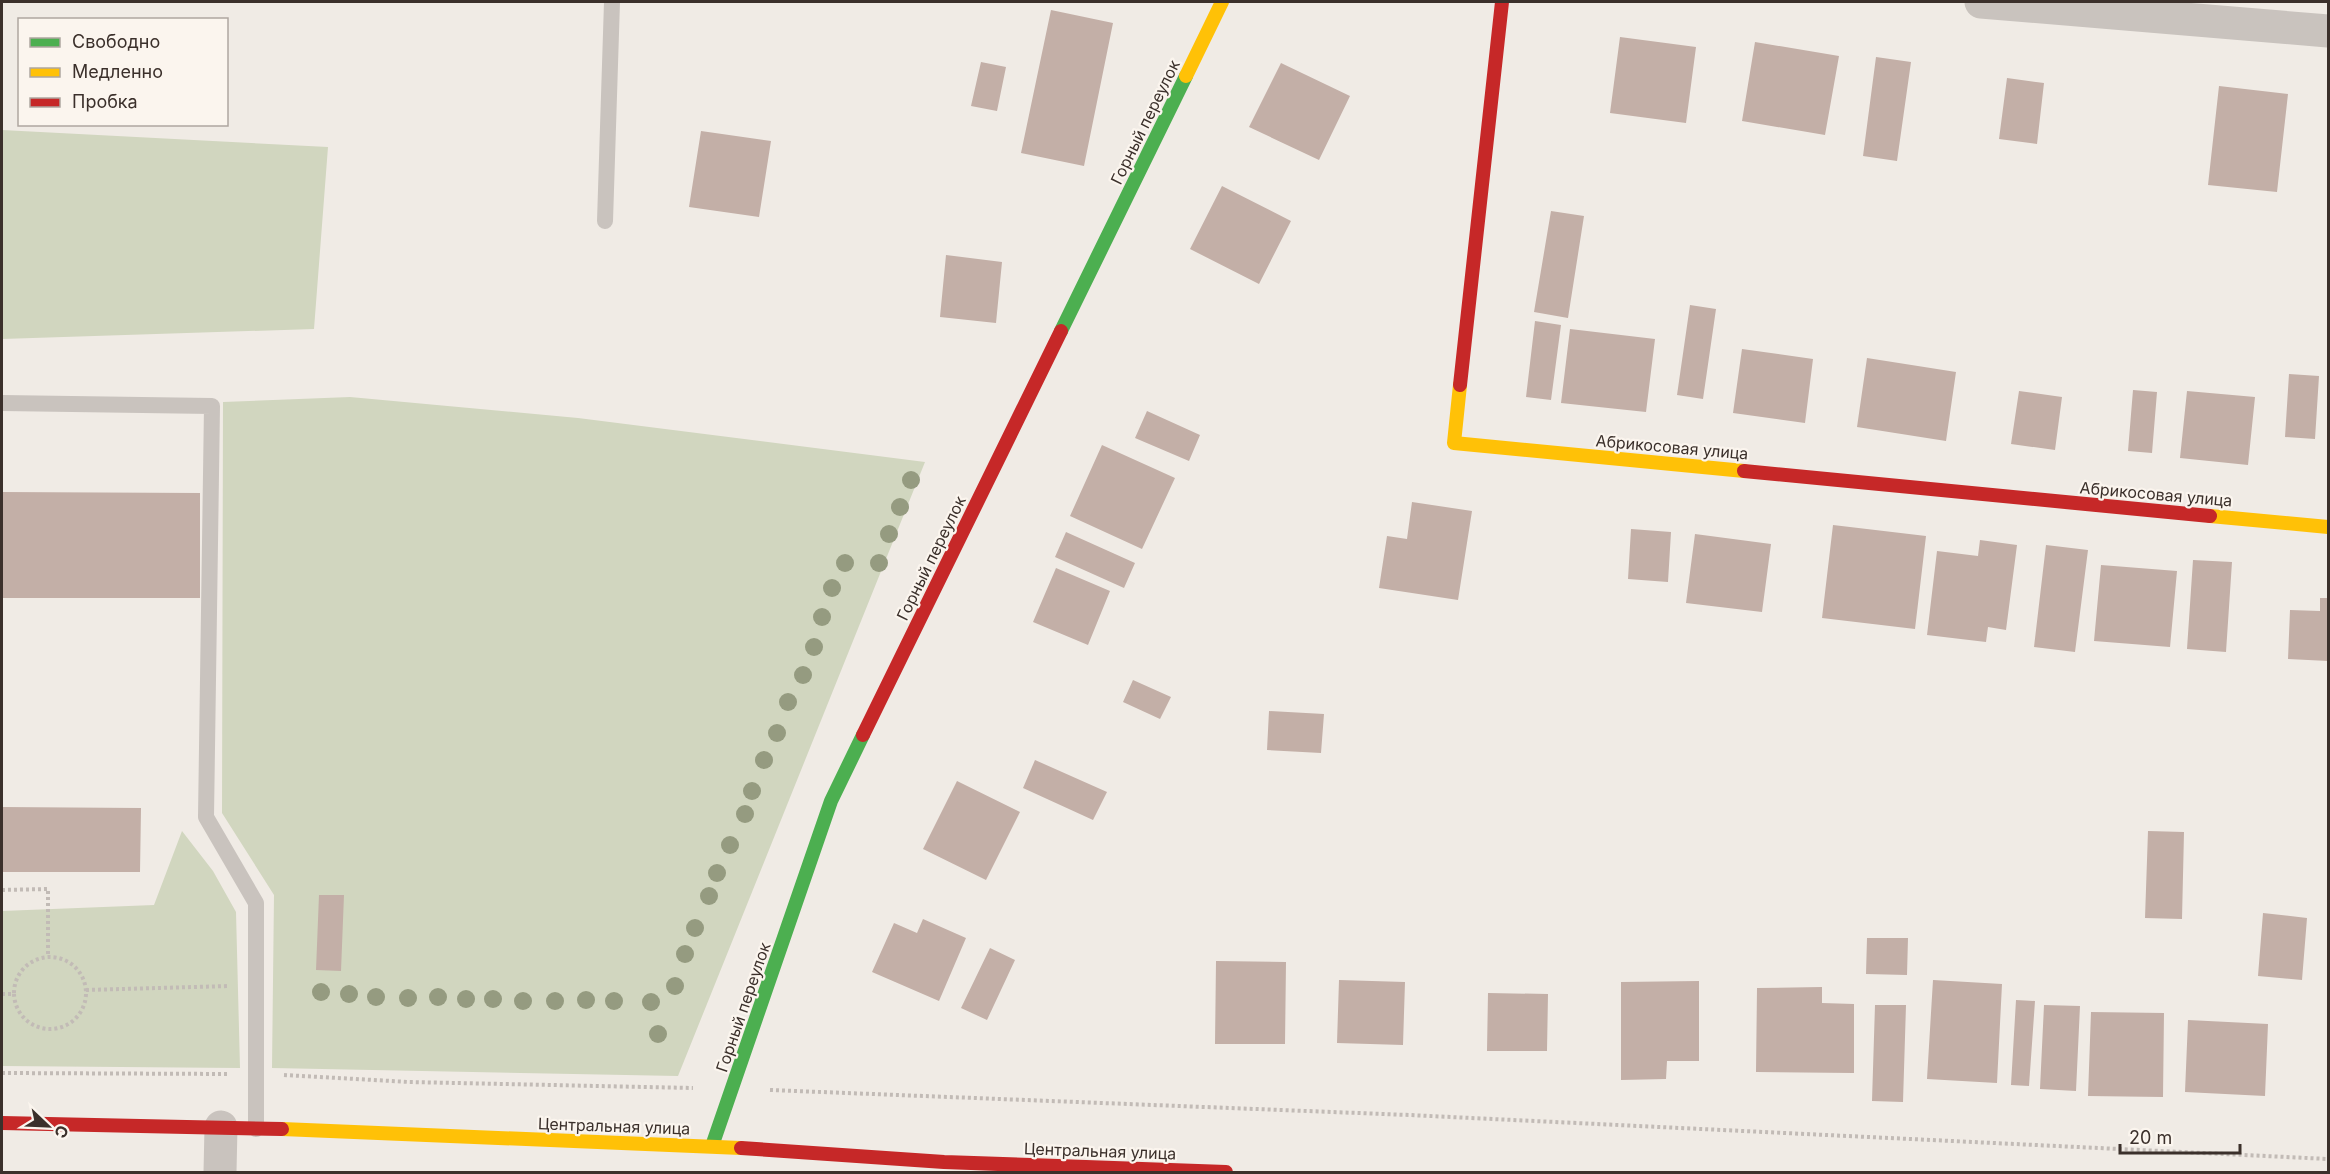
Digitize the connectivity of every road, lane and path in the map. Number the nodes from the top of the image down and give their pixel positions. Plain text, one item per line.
1 (612, 2) edge
2 (1222, 2) edge
3 (1502, 2) edge
4 (1981, 2) edge
5 (2328, 30) edge
6 (605, 221) dead end
7 (2, 403) edge
8 (2328, 527) edge
9 (2, 890) edge
10 (48, 957) junction
11 (256, 986) junction
12 (86, 990) junction
13 (2, 994) edge
14 (14, 994) junction
15 (2, 1073) edge
16 (258, 1074) junction
17 (732, 1088) junction
18 (2, 1123) edge
19 (221, 1127) junction
20 (256, 1129) junction
21 (712, 1146) junction
22 (2328, 1158) edge
23 (220, 1173) edge
24 (1226, 1173) edge

1 - 6 lane
2 - 17 street, Горный переулок
3 - 8 street, Абрикосовая улица
4 - 5 street
7 - 11 lane
9 - 10 path
10 - 12 path
10 - 14 path
11 - 12 path
11 - 16 lane
12 - 14 path
13 - 14 path
15 - 16 path
16 - 17 path
16 - 20 lane
17 - 21 street, Горный переулок
17 - 22 path
18 - 19 street, Центральная улица
19 - 20 street, Центральная улица
19 - 23 street
20 - 21 street, Центральная улица
21 - 24 street, Центральная улица

